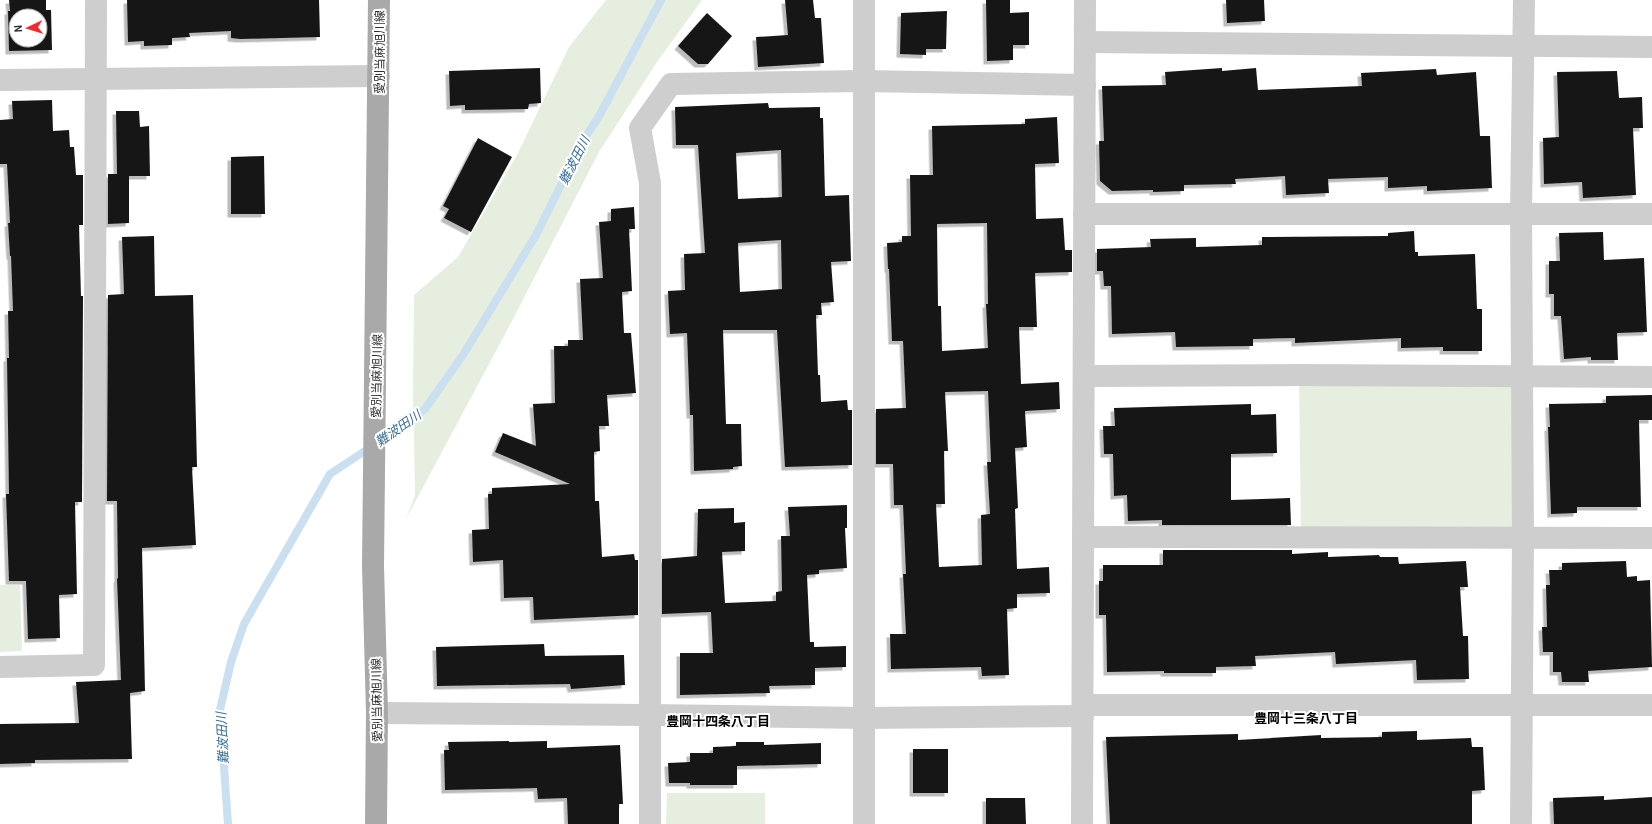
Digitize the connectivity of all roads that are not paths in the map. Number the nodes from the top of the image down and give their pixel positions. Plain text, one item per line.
1 (96, 0) edge
2 (379, 0) edge
3 (864, 0) edge
4 (1085, 0) edge
5 (1524, 0) edge
6 (1085, 42) junction
7 (1523, 46) junction
8 (1652, 47) edge
9 (379, 76) junction
10 (96, 79) junction
11 (0, 80) edge
12 (864, 81) junction
13 (1085, 84) junction
14 (1521, 213) junction
15 (1084, 214) junction
16 (1652, 214) edge
17 (1084, 376) junction
18 (1522, 376) junction
19 (1652, 377) edge
20 (1084, 537) junction
21 (1523, 537) junction
22 (1652, 538) edge
23 (0, 667) edge
24 (1522, 704) junction
25 (1652, 705) edge
26 (1083, 711) junction
27 (377, 713) junction
28 (650, 715) junction
29 (864, 718) junction
30 (376, 824) edge
31 (650, 824) edge
32 (864, 824) edge
33 (1082, 824) edge
34 (1521, 824) edge

1 - 10 street
2 - 9 main road, 愛別当麻旭川線
3 - 12 street
4 - 6 street
5 - 7 street
6 - 7 street
6 - 13 street
7 - 8 street
7 - 14 street
9 - 10 street
9 - 27 main road, 愛別当麻旭川線
10 - 11 street
10 - 23 street
12 - 13 street
12 - 28 street
12 - 29 street
13 - 15 street
14 - 15 street
14 - 16 street
14 - 18 street
15 - 17 street
17 - 18 street
17 - 20 street
18 - 19 street
18 - 21 street
20 - 21 street
20 - 26 street
21 - 22 street
21 - 24 street
24 - 25 street
24 - 26 street
24 - 34 street
26 - 29 street
26 - 33 street
27 - 28 street
27 - 30 main road, 愛別当麻旭川線
28 - 29 street
28 - 31 street
29 - 32 street

